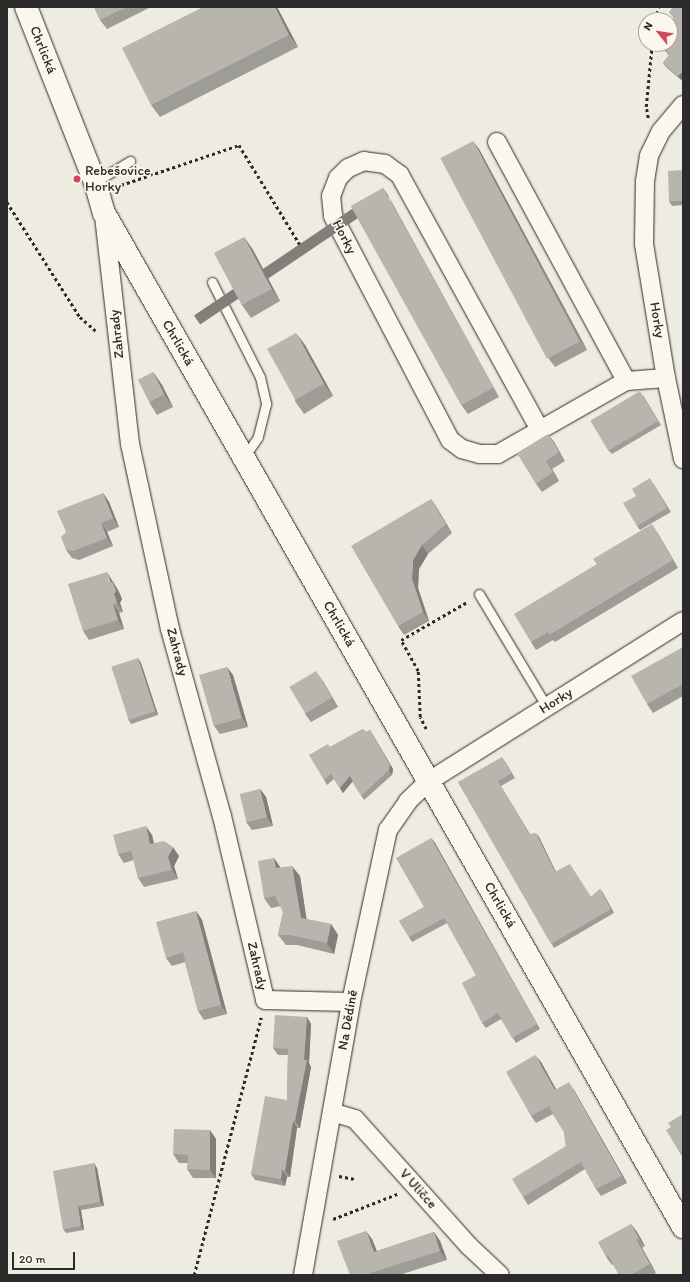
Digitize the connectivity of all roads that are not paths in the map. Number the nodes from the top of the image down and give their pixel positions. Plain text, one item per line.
1 (26, 7) edge
2 (683, 105) edge
3 (497, 142) dead end
4 (130, 161) dead end
5 (96, 182) junction
6 (104, 213) junction
7 (212, 282) dead end
8 (666, 378) junction
9 (626, 381) junction
10 (679, 413) edge
11 (540, 430) junction
12 (244, 457) junction
13 (683, 459) edge
14 (479, 594) road end
15 (683, 621) edge
16 (547, 707) junction
17 (429, 781) junction
18 (351, 1002) junction
19 (332, 1112) junction
20 (683, 1227) edge
21 (303, 1275) edge
22 (500, 1275) edge

1 - 5 street, Chrlická
2 - 8 street, Horky
3 - 9 street
4 - 5 lane
5 - 6 street, Chrlická
6 - 12 street, Chrlická
6 - 18 street, Zahrady
7 - 12 lane
8 - 9 street, Horky
8 - 10 street, Horky
9 - 11 street, Horky
10 - 13 street, Horky
11 - 11 street, Horky
12 - 17 street, Chrlická
14 - 16 lane
15 - 16 street, Horky
16 - 17 street, Horky
17 - 18 street, Na Dědině
17 - 20 street, Chrlická
18 - 19 street, Na Dědině
19 - 21 street, Na Dědině
19 - 22 street, V Uličce

